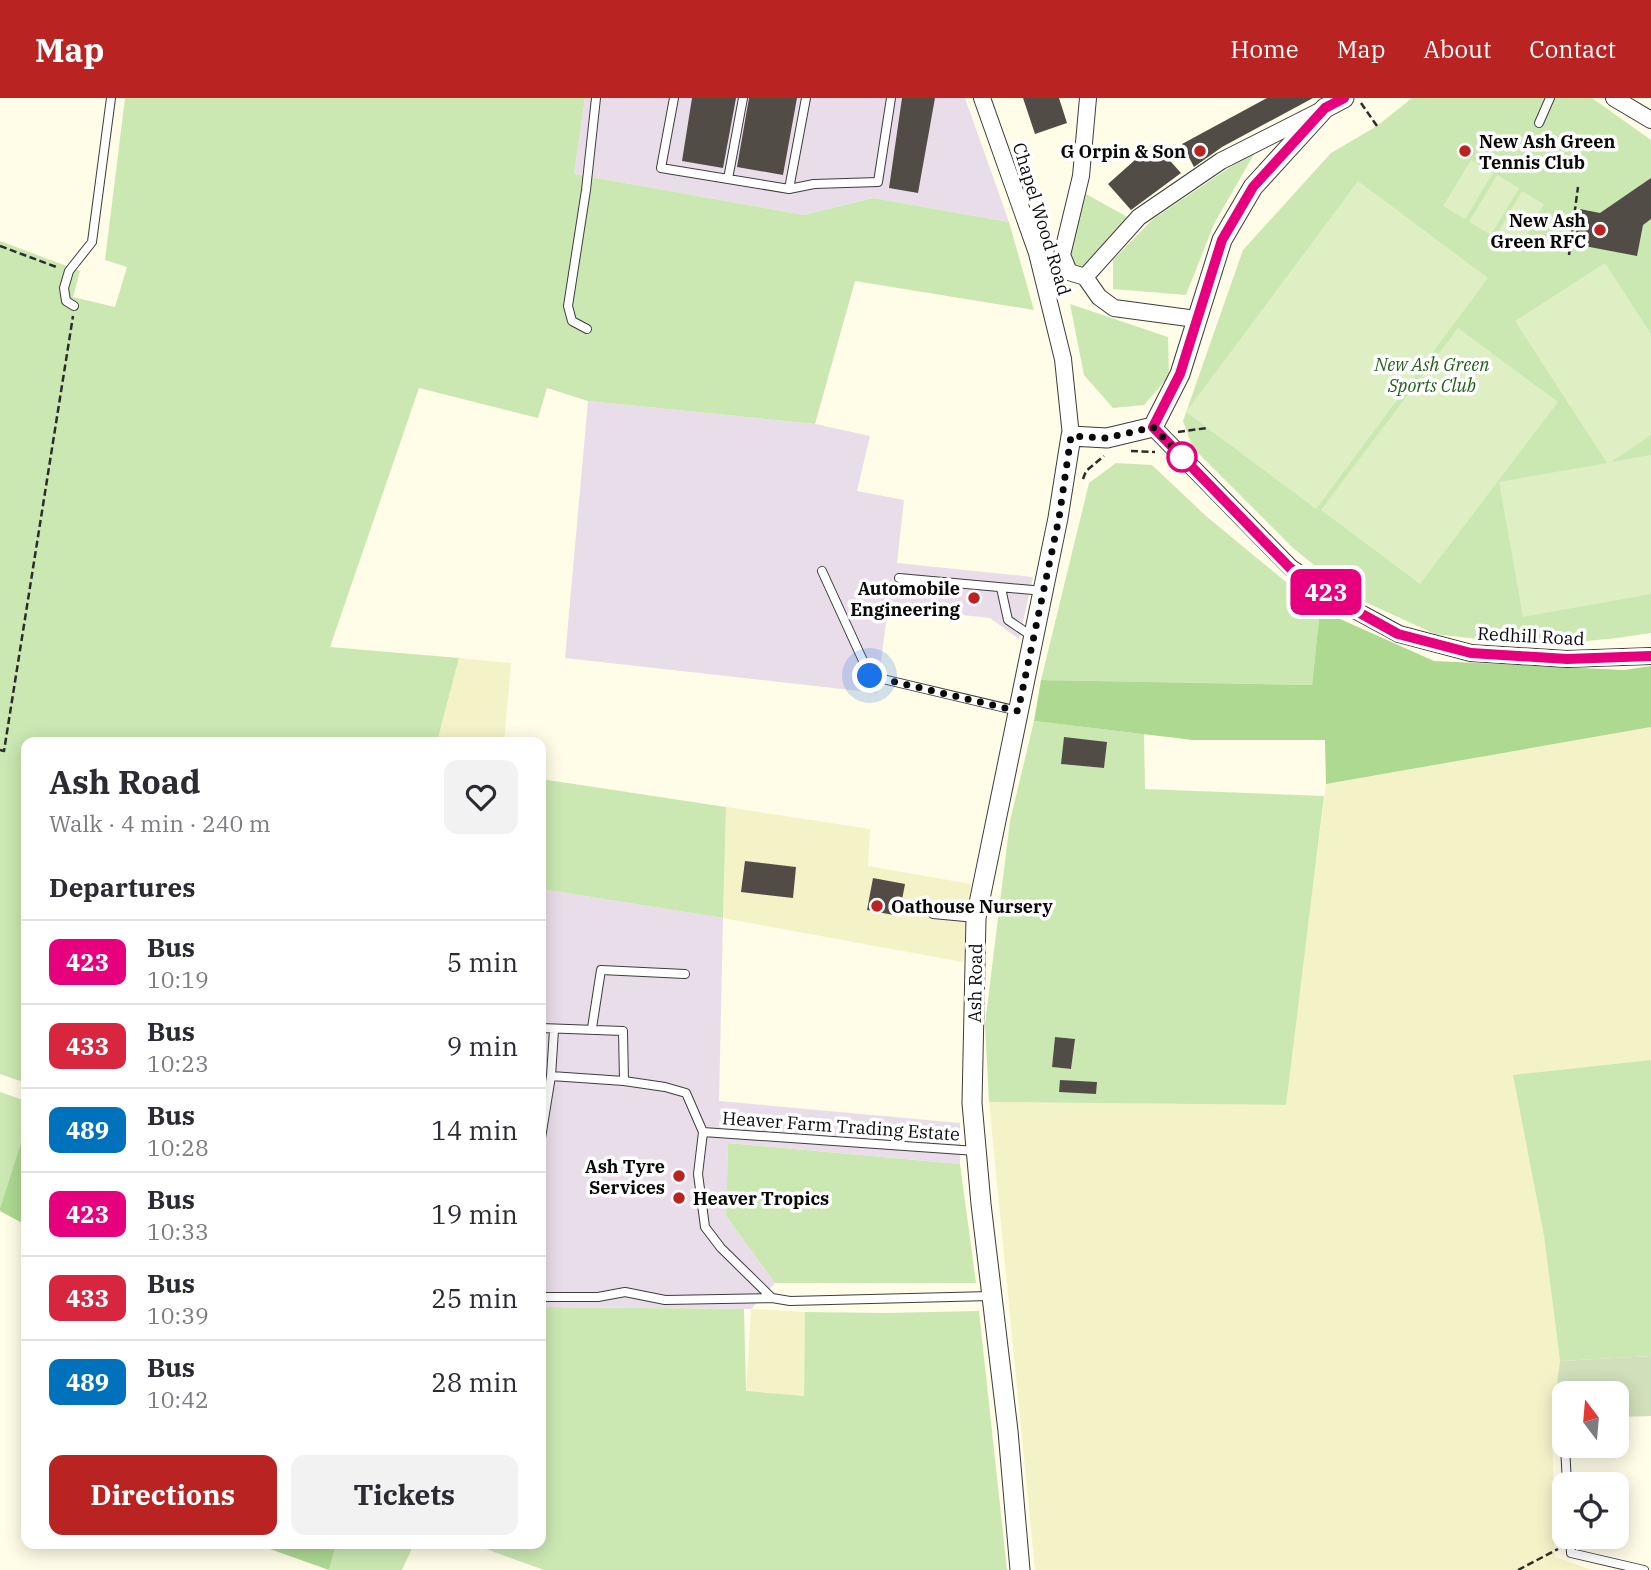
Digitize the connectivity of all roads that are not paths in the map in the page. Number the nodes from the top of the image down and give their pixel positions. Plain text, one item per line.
1 (111, 98) edge
2 (596, 98) edge
3 (674, 98) edge
4 (743, 98) edge
5 (806, 98) edge
6 (891, 98) edge
7 (982, 98) edge
8 (1088, 98) edge
9 (1344, 98) edge
10 (1550, 98) edge
11 (1626, 101) edge
12 (1325, 108) junction
13 (1651, 120) edge
14 (1539, 123) dead end
15 (728, 179) junction
16 (789, 189) junction
17 (1085, 277) junction
18 (74, 306) road end
19 (1196, 319) junction
20 (587, 329) dead end
21 (1157, 431) junction
22 (1071, 436) junction
23 (822, 571) dead end
24 (899, 578) dead end
25 (1001, 588) junction
26 (1044, 591) junction
27 (1033, 637) junction
28 (1651, 656) edge
29 (1018, 711) junction
30 (933, 915) dead end
31 (976, 918) junction
32 (685, 974) dead end
33 (592, 1028) junction
34 (546, 1029) edge
35 (554, 1030) junction
36 (551, 1076) junction
37 (624, 1082) junction
38 (546, 1107) edge
39 (703, 1132) junction
40 (976, 1151) junction
41 (991, 1296) junction
42 (546, 1297) edge
43 (772, 1298) junction
44 (1571, 1549) edge
45 (1020, 1570) edge
46 (1643, 1570) edge

1 - 18 lane
2 - 20 lane
3 - 15 lane
4 - 15 lane
5 - 16 lane
6 - 16 lane
7 - 22 street, Chapel Wood Road
8 - 17 street
9 - 12 street
10 - 14 lane
11 - 13 street
12 - 17 street
12 - 19 street
15 - 16 lane
17 - 19 street
19 - 21 street
21 - 22 street
21 - 28 street, Redhill Road
22 - 26 street, Ash Road
23 - 29 lane
24 - 25 lane
25 - 26 lane
25 - 27 lane
26 - 27 street, Ash Road
27 - 29 street, Ash Road
29 - 31 street, Ash Road
30 - 31 lane
31 - 40 street, Ash Road
32 - 33 lane
33 - 35 lane
33 - 37 lane
34 - 35 lane
35 - 36 lane
36 - 37 lane
36 - 38 lane
37 - 39 lane
39 - 40 lane, Heaver Farm Trading Estate
39 - 43 lane
40 - 41 street, Ash Road
41 - 43 lane
41 - 45 street, Ash Road
42 - 43 lane
44 - 46 lane

